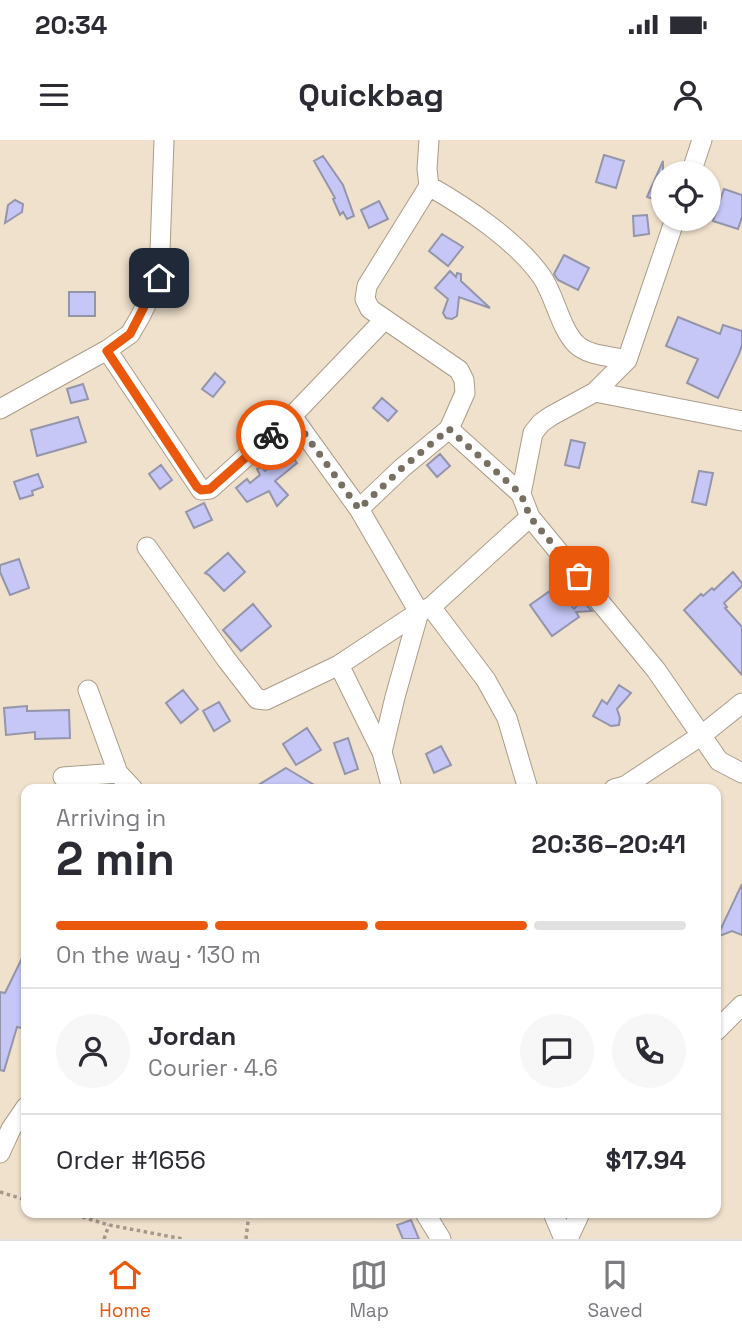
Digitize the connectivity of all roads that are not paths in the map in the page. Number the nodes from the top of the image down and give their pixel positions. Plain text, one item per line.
1 (164, 140) edge
2 (429, 140) edge
3 (702, 140) edge
4 (695, 161) edge
5 (429, 186) junction
6 (671, 231) edge
7 (385, 319) junction
8 (107, 351) junction
9 (627, 360) junction
10 (595, 392) junction
11 (0, 409) edge
12 (292, 416) junction
13 (742, 421) edge
14 (449, 429) junction
15 (521, 494) junction
16 (359, 509) junction
17 (530, 517) junction
18 (147, 547) dead end
19 (425, 610) junction
20 (340, 665) junction
21 (88, 690) dead end
22 (742, 703) edge
23 (702, 735) junction
24 (382, 752) junction
25 (118, 773) junction
26 (742, 773) edge
27 (63, 777) dead end
28 (128, 784) edge
29 (391, 784) edge
30 (527, 784) edge
31 (628, 784) edge
32 (742, 1005) edge
33 (721, 1026) edge
34 (21, 1114) edge
35 (0, 1153) edge
36 (428, 1218) edge
37 (556, 1218) edge
38 (577, 1218) edge
39 (441, 1239) edge
40 (566, 1239) edge

1 - 8 street
2 - 5 street
3 - 4 street
5 - 7 street
5 - 9 street
6 - 9 street
7 - 12 street
7 - 14 street
8 - 11 street
8 - 12 street
9 - 10 street
10 - 13 street
10 - 15 street
12 - 16 street
14 - 15 street
14 - 16 street
15 - 17 street
16 - 19 street
17 - 19 street
17 - 23 street
18 - 20 street
19 - 20 street
19 - 24 street
19 - 30 street
20 - 24 street
21 - 25 street
22 - 23 street
23 - 26 street
23 - 31 street
24 - 29 street
25 - 27 street
25 - 28 street
32 - 33 street
34 - 35 street
36 - 39 street
37 - 40 street
38 - 40 street

